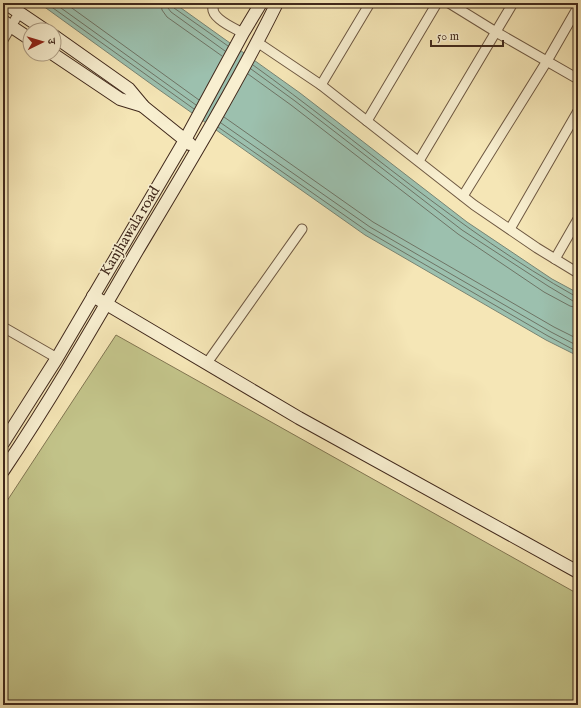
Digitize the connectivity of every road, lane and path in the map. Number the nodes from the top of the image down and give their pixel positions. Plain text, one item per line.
1 (5, 3) edge
2 (261, 3) edge
3 (277, 3) edge
4 (370, 3) edge
5 (437, 3) edge
6 (449, 3) edge
7 (513, 3) edge
8 (211, 4) edge
9 (578, 7) edge
10 (19, 13) junction
11 (33, 22) edge
12 (7, 23) edge
13 (496, 32) junction
14 (22, 33) edge
15 (241, 37) junction
16 (3, 40) edge
17 (62, 42) edge
18 (255, 48) junction
19 (62, 60) edge
20 (547, 61) junction
21 (578, 79) edge
22 (321, 85) junction
23 (144, 107) junction
24 (578, 111) edge
25 (367, 121) junction
26 (185, 140) junction
27 (197, 150) junction
28 (419, 161) junction
29 (463, 196) junction
30 (578, 219) edge
31 (302, 229) dead end
32 (510, 229) junction
33 (554, 259) junction
34 (578, 273) edge
35 (93, 296) junction
36 (106, 304) junction
37 (3, 327) edge
38 (57, 358) junction
39 (206, 363) junction
40 (3, 443) edge
41 (3, 471) edge
42 (578, 572) edge

1 - 10 main road
2 - 15 main road, Kanjhawala road
3 - 18 main road, Kanjhawala road
4 - 22 street
5 - 25 street
6 - 13 street
7 - 13 street
8 - 15 street
9 - 20 street
10 - 11 main road
10 - 12 street
12 - 14 main road
12 - 16 street
13 - 20 street
13 - 28 street
15 - 26 main road, Kanjhawala road
17 - 23 main road
18 - 22 street
18 - 27 main road, Kanjhawala road
19 - 23 main road
20 - 21 street
20 - 29 street
22 - 25 street
23 - 26 main road
24 - 32 street
25 - 28 street
26 - 27 main road
26 - 35 main road, Kanjhawala road
27 - 36 main road, Kanjhawala road
28 - 29 street
29 - 32 street
30 - 33 street
31 - 39 street
32 - 33 street
33 - 34 street
35 - 36 main road
35 - 38 main road, Kanjhawala road
36 - 39 main road
36 - 41 main road, Kanjhawala road
37 - 38 street
38 - 40 main road, Kanjhawala road
39 - 42 main road

